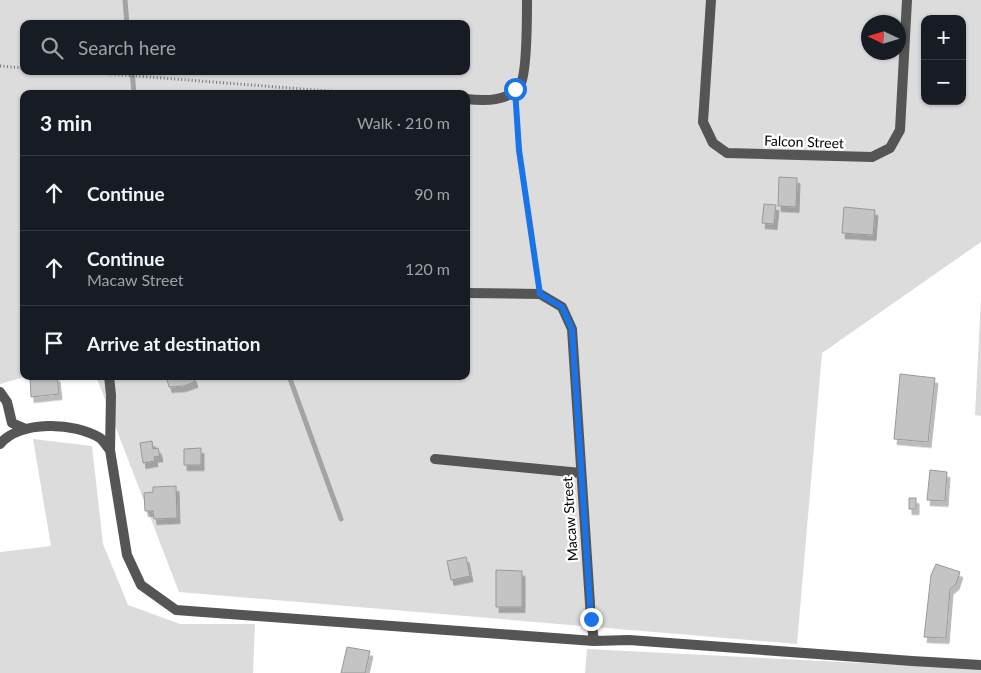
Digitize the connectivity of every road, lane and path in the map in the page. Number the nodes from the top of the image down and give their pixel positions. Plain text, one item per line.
1 (527, 0) edge
2 (711, 0) edge
3 (907, 0) edge
4 (0, 66) edge
5 (20, 68) edge
6 (123, 75) edge
7 (515, 89) junction
8 (315, 90) edge
9 (470, 99) edge
10 (470, 292) edge
11 (540, 294) junction
12 (109, 380) edge
13 (0, 392) edge
14 (26, 428) junction
15 (0, 444) edge
16 (110, 450) junction
17 (435, 459) dead end
18 (581, 473) junction
19 (594, 641) junction
20 (981, 665) edge

1 - 7 street
2 - 3 street, Falcon Street
4 - 5 path
6 - 8 path
7 - 9 street
7 - 11 path
10 - 11 street
11 - 18 street, Macaw Street
12 - 16 street
13 - 14 street
14 - 15 street
14 - 16 street
16 - 19 street
17 - 18 street
18 - 19 street, Macaw Street
19 - 20 street

